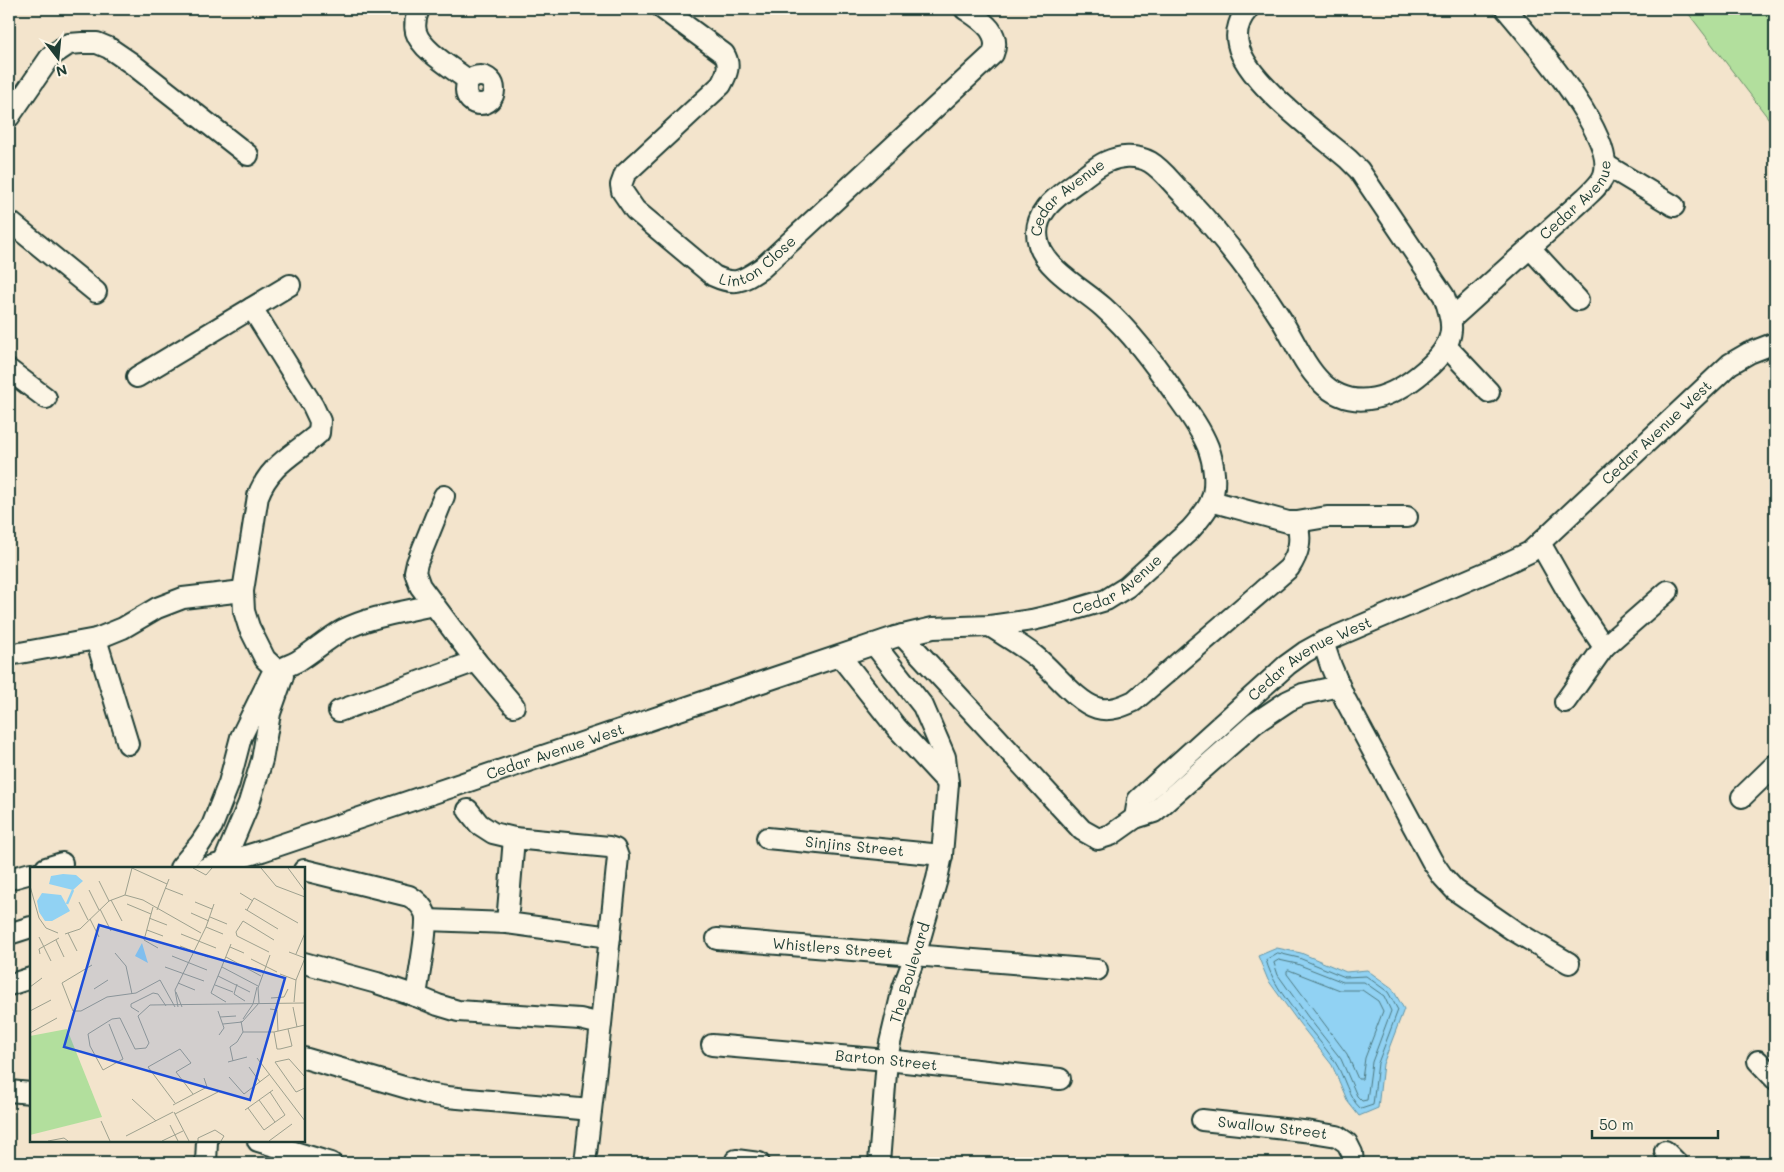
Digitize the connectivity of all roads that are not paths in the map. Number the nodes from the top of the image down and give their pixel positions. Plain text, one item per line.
1 (419, 9) edge
2 (663, 9) edge
3 (965, 9) edge
4 (1248, 9) edge
5 (1506, 9) edge
6 (469, 80) dead end
7 (9, 117) edge
8 (248, 155) dead end
9 (1606, 165) junction
10 (1674, 206) dead end
11 (9, 221) edge
12 (1530, 248) junction
13 (290, 285) dead end
14 (96, 292) dead end
15 (1578, 300) dead end
16 (252, 308) junction
17 (1451, 319) junction
18 (1775, 343) edge
19 (1446, 346) junction
20 (9, 370) edge
21 (137, 378) dead end
22 (1489, 392) dead end
23 (46, 398) dead end
24 (444, 496) dead end
25 (1211, 501) junction
26 (1407, 517) dead end
27 (1297, 522) junction
28 (1540, 544) junction
29 (1668, 590) dead end
30 (242, 591) junction
31 (433, 606) junction
32 (990, 626) junction
33 (902, 635) junction
34 (96, 639) junction
35 (1323, 642) junction
36 (874, 644) junction
37 (1604, 647) junction
38 (9, 655) edge
39 (840, 656) junction
40 (476, 661) junction
41 (282, 671) junction
42 (1273, 677) junction
43 (1339, 686) junction
44 (1288, 701) junction
45 (1565, 702) dead end
46 (514, 706) dead end
47 (339, 711) dead end
48 (246, 725) junction
49 (266, 733) junction
50 (128, 744) dead end
51 (1775, 765) edge
52 (948, 783) junction
53 (1742, 797) dead end
54 (468, 810) dead end
55 (218, 812) junction
56 (1135, 818) junction
57 (243, 819) junction
58 (514, 838) junction
59 (767, 838) dead end
60 (942, 855) junction
61 (218, 866) edge
62 (181, 867) edge
63 (305, 870) edge
64 (30, 872) edge
65 (9, 879) edge
66 (426, 920) junction
67 (507, 923) junction
68 (30, 927) edge
69 (9, 934) edge
70 (610, 937) junction
71 (717, 939) dead end
72 (915, 956) junction
73 (305, 963) edge
74 (1570, 963) dead end
75 (1097, 970) dead end
76 (30, 978) edge
77 (9, 985) edge
78 (416, 996) junction
79 (601, 1024) junction
80 (712, 1045) dead end
81 (305, 1058) edge
82 (887, 1060) junction
83 (1758, 1061) dead end
84 (1060, 1079) dead end
85 (1775, 1079) edge
86 (9, 1091) edge
87 (30, 1093) edge
88 (591, 1110) junction
89 (1202, 1120) dead end
90 (208, 1142) edge
91 (217, 1142) edge
92 (261, 1142) edge
93 (736, 1160) dead end
94 (206, 1163) edge
95 (215, 1163) edge
96 (331, 1163) edge
97 (585, 1163) edge
98 (759, 1163) edge
99 (879, 1163) edge
100 (1353, 1163) edge

1 - 6 street
2 - 3 street, Linton Close
4 - 17 street, Cedar Avenue
5 - 9 street, Cedar Avenue
7 - 8 street
9 - 10 street
9 - 12 street, Cedar Avenue
11 - 14 street
12 - 15 street
12 - 17 street, Cedar Avenue
13 - 16 street
16 - 21 street
16 - 30 street
17 - 19 street, Cedar Avenue
18 - 28 street, Cedar Avenue West
19 - 22 street
19 - 25 street, Cedar Avenue
20 - 23 street
24 - 31 street
25 - 27 street
25 - 32 street, Cedar Avenue
26 - 27 street
27 - 32 street
28 - 35 street, Cedar Avenue West
28 - 37 street
29 - 37 street
30 - 34 street
30 - 41 street
31 - 40 street
31 - 41 street
32 - 33 street, Cedar Avenue West
33 - 36 street, Cedar Avenue West
33 - 56 street
34 - 38 street
34 - 50 street
35 - 42 street, Cedar Avenue West
35 - 43 street
36 - 39 street, Cedar Avenue West
36 - 52 street, The Boulevard
37 - 45 street
39 - 52 street
39 - 61 street, Cedar Avenue West
40 - 46 street
40 - 47 street
41 - 48 street
41 - 49 street
42 - 44 street
42 - 56 street, Cedar Avenue West
43 - 44 street
43 - 74 street
44 - 56 street
48 - 49 street
48 - 55 street
49 - 57 street
51 - 53 street
52 - 60 street, The Boulevard
54 - 58 street
55 - 57 street
55 - 62 street
57 - 61 street
58 - 67 street
58 - 70 street
59 - 60 street, Sinjins Street
60 - 72 street, The Boulevard
63 - 66 street
64 - 65 street
66 - 67 street
66 - 78 street
67 - 70 street
68 - 69 street
70 - 79 street
71 - 72 street, Whistlers Street
72 - 75 street, Whistlers Street
72 - 82 street, The Boulevard
73 - 78 street
76 - 77 street
78 - 79 street
79 - 88 street
80 - 82 street, Barton Street
81 - 88 street
82 - 84 street, Barton Street
82 - 99 street, The Boulevard
83 - 85 street
86 - 87 street
88 - 97 street
89 - 100 street, Swallow Street
90 - 94 street
91 - 95 street
92 - 96 street
93 - 98 street

